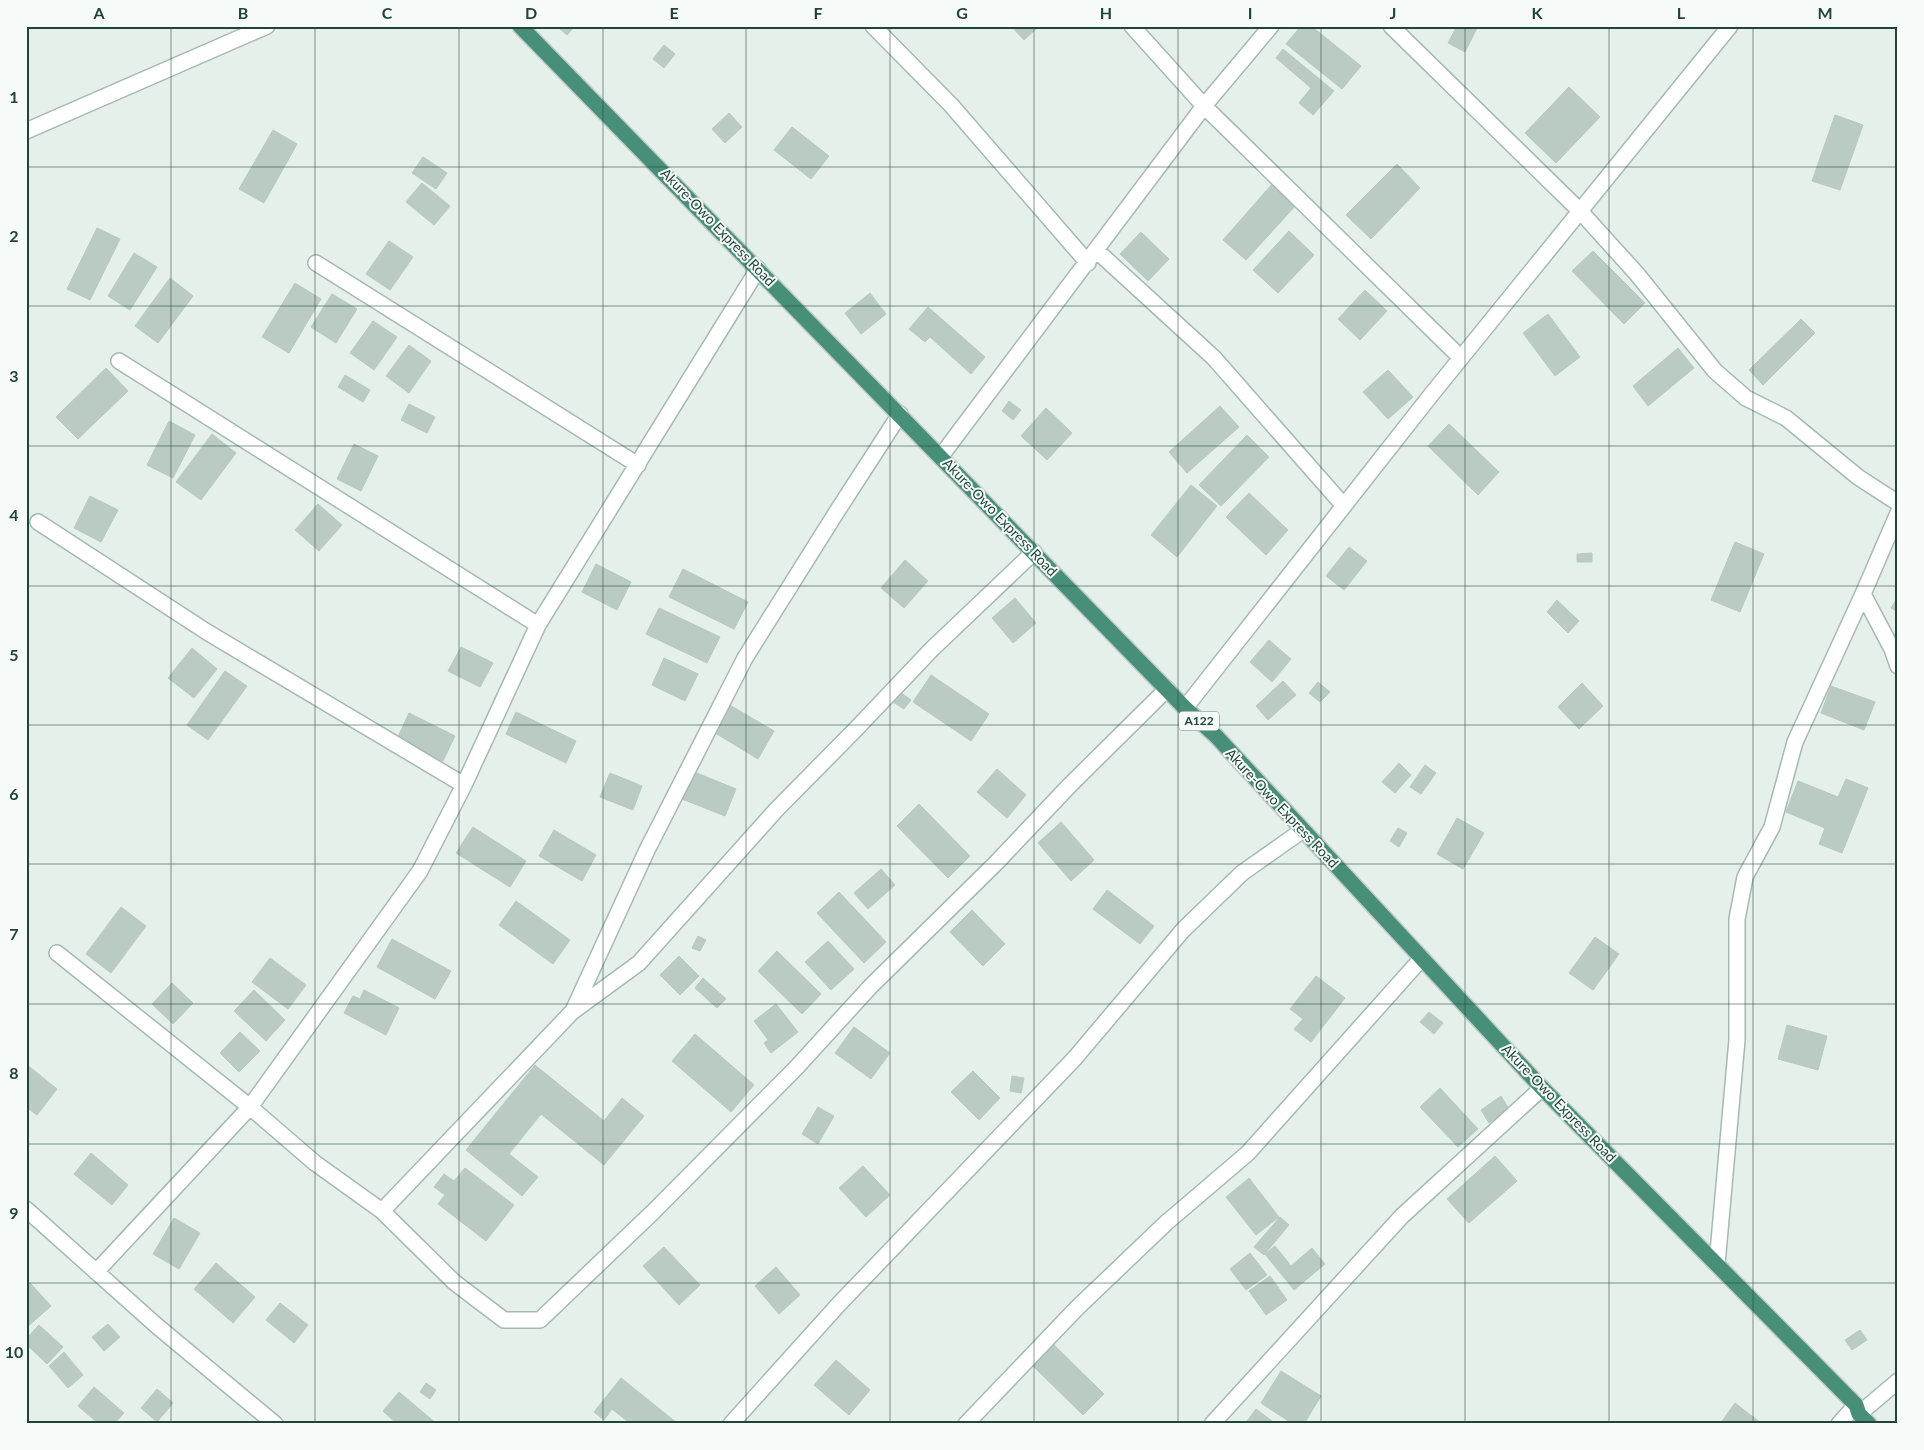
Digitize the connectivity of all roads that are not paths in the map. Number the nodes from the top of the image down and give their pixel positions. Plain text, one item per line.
1 (267, 26) edge
2 (520, 26) edge
3 (874, 26) edge
4 (1132, 26) edge
5 (1271, 26) edge
6 (1391, 26) edge
7 (1730, 26) edge
8 (1204, 106) junction
9 (26, 130) edge
10 (1580, 212) junction
11 (1097, 251) junction
12 (316, 263) dead end
13 (1088, 263) junction
14 (758, 269) junction
15 (1461, 358) junction
16 (119, 361) dead end
17 (900, 414) junction
18 (941, 456) junction
19 (638, 465) junction
20 (1898, 503) edge
21 (1344, 506) junction
22 (1898, 513) edge
23 (38, 522) dead end
24 (1034, 552) junction
25 (1863, 594) junction
26 (538, 624) junction
27 (1898, 666) edge
28 (1167, 689) junction
29 (1185, 708) junction
30 (464, 785) junction
31 (1303, 830) junction
32 (57, 953) dead end
33 (1422, 958) junction
34 (572, 1012) junction
35 (1542, 1088) junction
36 (250, 1107) junction
37 (26, 1209) edge
38 (382, 1211) junction
39 (1717, 1264) junction
40 (96, 1272) junction
41 (1898, 1381) edge
42 (1862, 1414) edge
43 (275, 1424) edge
44 (731, 1424) edge
45 (966, 1424) edge
46 (1212, 1424) edge
47 (1839, 1424) edge

1 - 9 street
2 - 14 highway, Akure-Owo Express Road / A122
3 - 13 street
4 - 8 street
5 - 8 street
6 - 10 street
7 - 10 street
8 - 11 street
8 - 15 street
10 - 15 street
10 - 20 street
11 - 13 street
11 - 21 street
12 - 19 street
13 - 18 street
14 - 17 highway, Akure-Owo Express Road / A122
14 - 19 street
15 - 21 street
16 - 26 street
17 - 18 highway, Akure-Owo Express Road / A122
17 - 34 street
18 - 24 highway, Akure-Owo Express Road / A122
19 - 26 street
21 - 29 street
22 - 25 street
23 - 30 street
24 - 28 highway, Akure-Owo Express Road / A122
24 - 34 street
25 - 27 street
25 - 39 street
26 - 30 street
28 - 29 highway, Akure-Owo Express Road / A122
28 - 38 street
29 - 31 highway, Akure-Owo Express Road / A122
30 - 36 street
31 - 33 highway, Akure-Owo Express Road / A122
31 - 44 street
32 - 36 street
33 - 35 highway, Akure-Owo Express Road / A122
33 - 45 street
34 - 38 street
35 - 39 highway, Akure-Owo Express Road / A122
35 - 46 street
36 - 38 street
36 - 40 street
37 - 40 street
39 - 42 highway, Akure-Owo Express Road / A122
40 - 43 street
41 - 42 street
42 - 47 street

